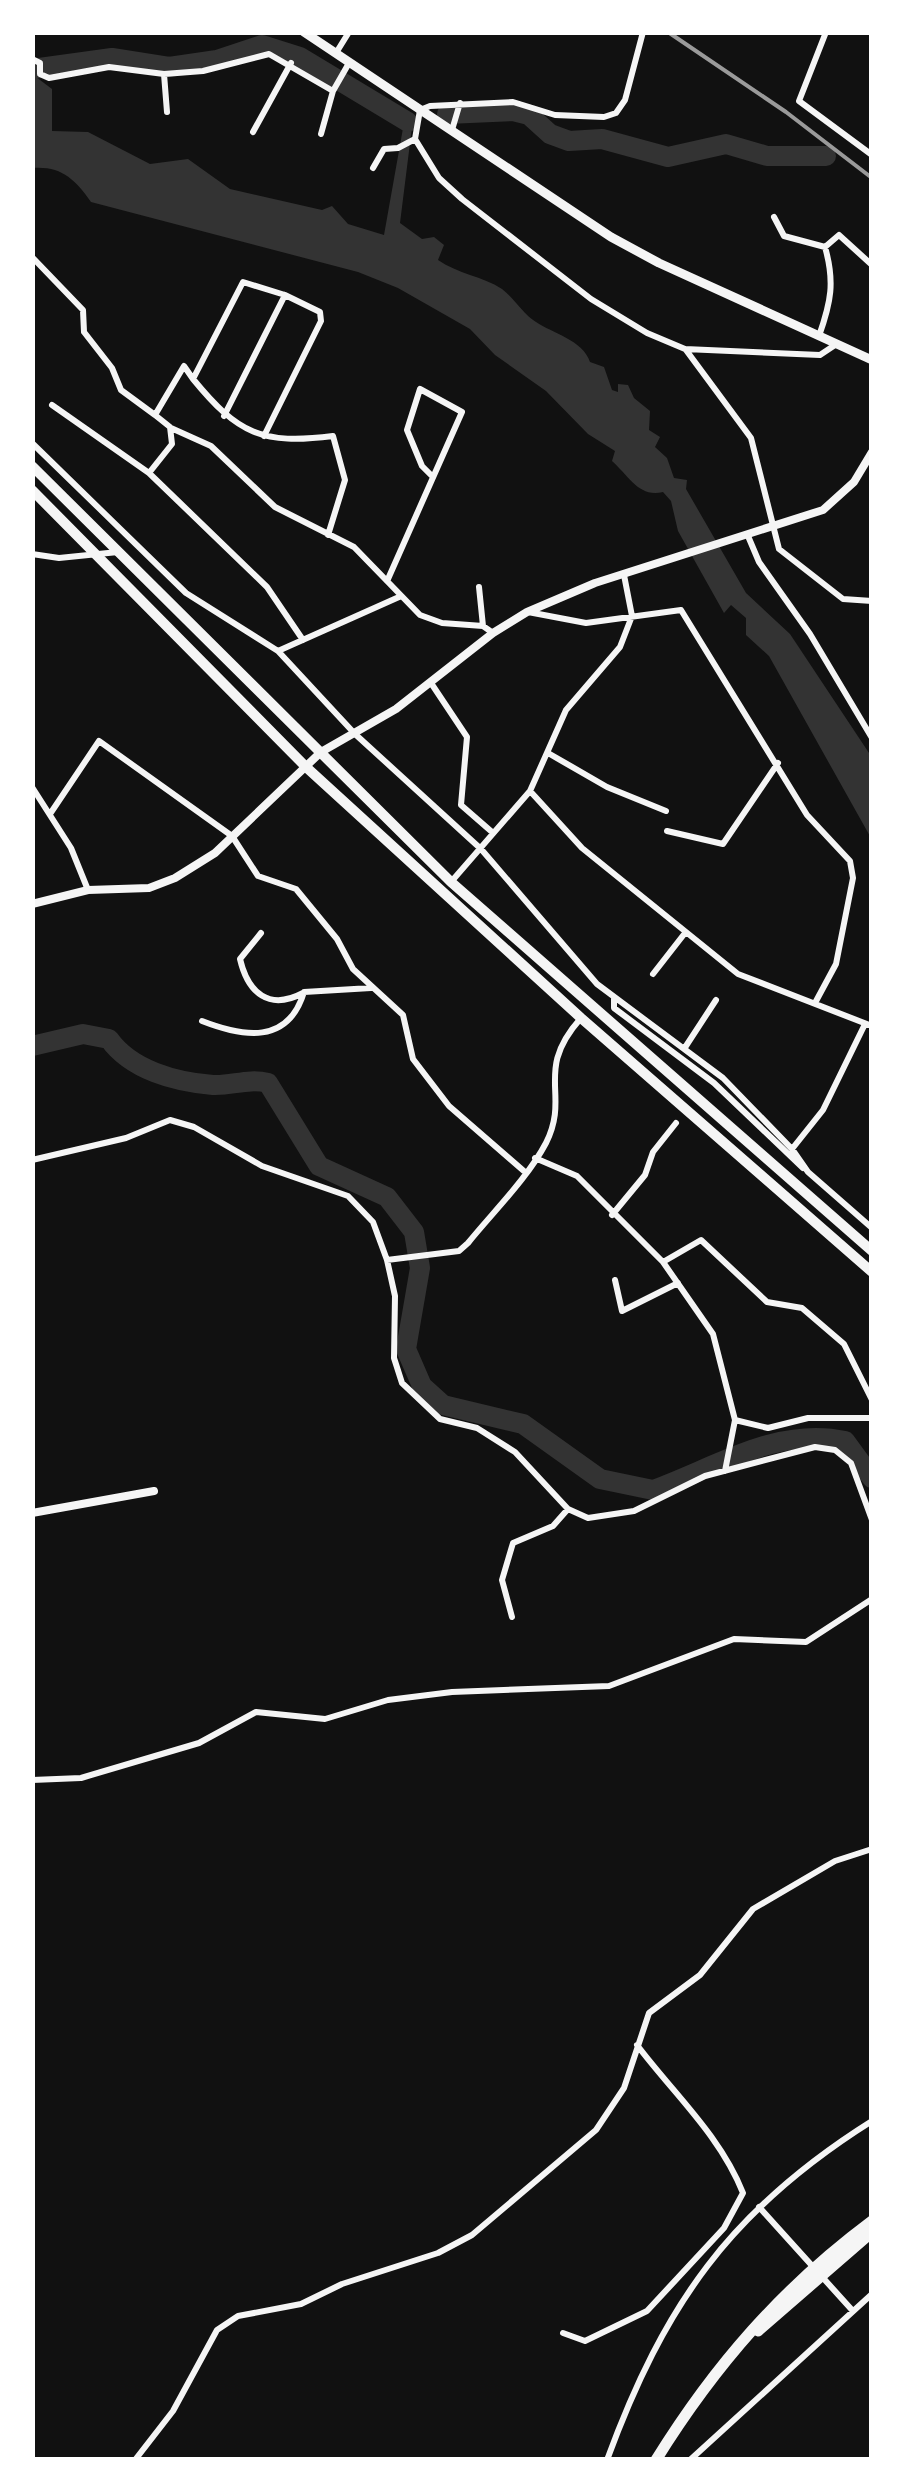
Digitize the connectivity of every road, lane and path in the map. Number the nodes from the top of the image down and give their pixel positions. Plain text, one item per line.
1 (60, 32) edge
2 (68, 32) edge
3 (304, 32) edge
4 (349, 32) edge
5 (643, 32) edge
6 (826, 32) edge
7 (336, 54) junction
8 (36, 61) edge
9 (291, 63) junction
10 (349, 63) junction
11 (164, 74) junction
12 (334, 88) junction
13 (460, 103) junction
14 (420, 110) junction
15 (168, 112) dead end
16 (453, 127) junction
17 (253, 132) dead end
18 (322, 134) dead end
19 (414, 139) junction
20 (872, 155) edge
21 (373, 168) dead end
22 (774, 217) dead end
23 (825, 248) junction
24 (32, 256) edge
25 (872, 265) edge
26 (284, 295) junction
27 (819, 337) junction
28 (835, 345) junction
29 (685, 349) junction
30 (872, 360) edge
31 (193, 380) junction
32 (52, 405) dead end
33 (155, 416) junction
34 (224, 416) junction
35 (170, 427) junction
36 (264, 436) junction
37 (32, 443) edge
38 (872, 452) edge
39 (32, 466) edge
40 (149, 473) junction
41 (433, 477) junction
42 (32, 490) edge
43 (772, 528) junction
44 (328, 535) junction
45 (746, 536) junction
46 (119, 552) junction
47 (32, 554) edge
48 (96, 554) junction
49 (624, 574) junction
50 (388, 579) junction
51 (480, 587) dead end
52 (399, 597) junction
53 (872, 601) edge
54 (527, 612) junction
55 (632, 616) junction
56 (483, 626) junction
57 (493, 632) junction
58 (304, 640) junction
59 (278, 651) junction
60 (431, 683) junction
61 (355, 734) junction
62 (872, 738) edge
63 (322, 752) junction
64 (548, 753) junction
65 (778, 762) junction
66 (306, 767) junction
67 (32, 786) edge
68 (530, 791) junction
69 (666, 812) dead end
70 (50, 814) junction
71 (666, 831) dead end
72 (492, 832) junction
73 (232, 836) junction
74 (480, 849) junction
75 (451, 882) junction
76 (88, 890) junction
77 (32, 904) edge
78 (261, 933) dead end
79 (685, 933) junction
80 (653, 974) dead end
81 (372, 988) junction
82 (304, 992) junction
83 (614, 998) junction
84 (716, 1000) dead end
85 (815, 1003) junction
86 (580, 1018) junction
87 (202, 1021) dead end
88 (868, 1026) edge
89 (684, 1050) junction
90 (676, 1123) dead end
91 (792, 1149) junction
92 (535, 1158) junction
93 (32, 1160) edge
94 (525, 1172) junction
95 (808, 1172) junction
96 (612, 1214) junction
97 (872, 1228) edge
98 (872, 1251) edge
99 (387, 1260) junction
100 (663, 1262) junction
101 (872, 1272) edge
102 (615, 1280) dead end
103 (678, 1283) junction
104 (872, 1400) edge
105 (872, 1418) edge
106 (735, 1420) junction
107 (725, 1468) junction
108 (154, 1490) dead end
109 (568, 1509) junction
110 (32, 1513) edge
111 (872, 1520) edge
112 (872, 1599) edge
113 (512, 1617) dead end
114 (32, 1780) edge
115 (872, 1848) edge
116 (636, 2044) junction
117 (872, 2120) edge
118 (759, 2208) junction
119 (872, 2212) edge
120 (872, 2221) edge
121 (724, 2228) junction
122 (872, 2232) edge
123 (734, 2236) junction
124 (824, 2257) junction
125 (872, 2294) edge
126 (852, 2310) junction
127 (563, 2333) dead end
128 (135, 2460) edge
129 (607, 2460) edge
130 (656, 2460) edge
131 (664, 2460) edge
132 (690, 2460) edge

1 - 2 street
3 - 7 main road
4 - 7 street
5 - 13 street
6 - 20 street
7 - 10 main road
8 - 11 street
9 - 11 street
9 - 12 street
9 - 17 street
10 - 12 street
10 - 14 main road
11 - 15 street
12 - 18 street
13 - 14 street
13 - 16 street
14 - 16 main road
14 - 19 street
16 - 27 main road
19 - 21 street
19 - 29 street
22 - 23 street
23 - 25 street
23 - 27 street
24 - 33 street
26 - 31 street
26 - 34 street
26 - 36 street
27 - 28 main road
28 - 29 street
28 - 30 main road
29 - 43 street
31 - 33 street
31 - 34 street
32 - 40 street
33 - 35 street
34 - 36 street
35 - 40 street
35 - 44 street
36 - 44 street
37 - 59 street
38 - 43 street
39 - 46 highway
40 - 58 street
41 - 41 street
41 - 50 street
42 - 48 highway
43 - 45 street
43 - 53 street
44 - 50 street
45 - 49 street
45 - 62 street
46 - 48 street
46 - 63 highway
47 - 48 street
48 - 66 highway
49 - 54 street
49 - 55 street
50 - 52 street
51 - 56 street
52 - 56 street
52 - 58 street
54 - 55 street
54 - 57 street
55 - 64 street
55 - 65 street
56 - 57 street
57 - 60 street
58 - 59 street
59 - 61 street
60 - 61 street
60 - 72 street
61 - 63 street
61 - 74 street
63 - 66 street
63 - 75 highway
64 - 68 street
64 - 69 street
65 - 71 street
65 - 85 street
66 - 73 street
66 - 86 highway
67 - 70 street
68 - 72 street
68 - 79 street
70 - 73 street
70 - 76 street
72 - 74 street
73 - 76 street
73 - 81 street
74 - 75 street
74 - 83 street
75 - 98 highway
76 - 77 street
78 - 82 street
79 - 80 street
79 - 85 street
81 - 82 street
81 - 94 street
82 - 87 street
83 - 89 street
83 - 95 street
84 - 89 street
85 - 88 street
86 - 92 street
86 - 101 highway
88 - 91 street
89 - 91 street
90 - 96 street
91 - 95 street
92 - 94 street
92 - 96 street
93 - 99 street
94 - 99 street
95 - 97 street
96 - 100 street
99 - 109 street
100 - 103 street
100 - 104 street
102 - 103 street
103 - 106 street
105 - 106 street
106 - 107 street
107 - 109 street
107 - 111 street
108 - 110 street
109 - 113 street
112 - 114 street
115 - 116 street
116 - 121 street
116 - 128 street
117 - 118 street
118 - 123 street
118 - 126 street
119 - 124 highway
120 - 124 highway
121 - 123 street
121 - 127 street
122 - 131 highway
123 - 129 street
124 - 130 highway
125 - 126 street
126 - 132 street

